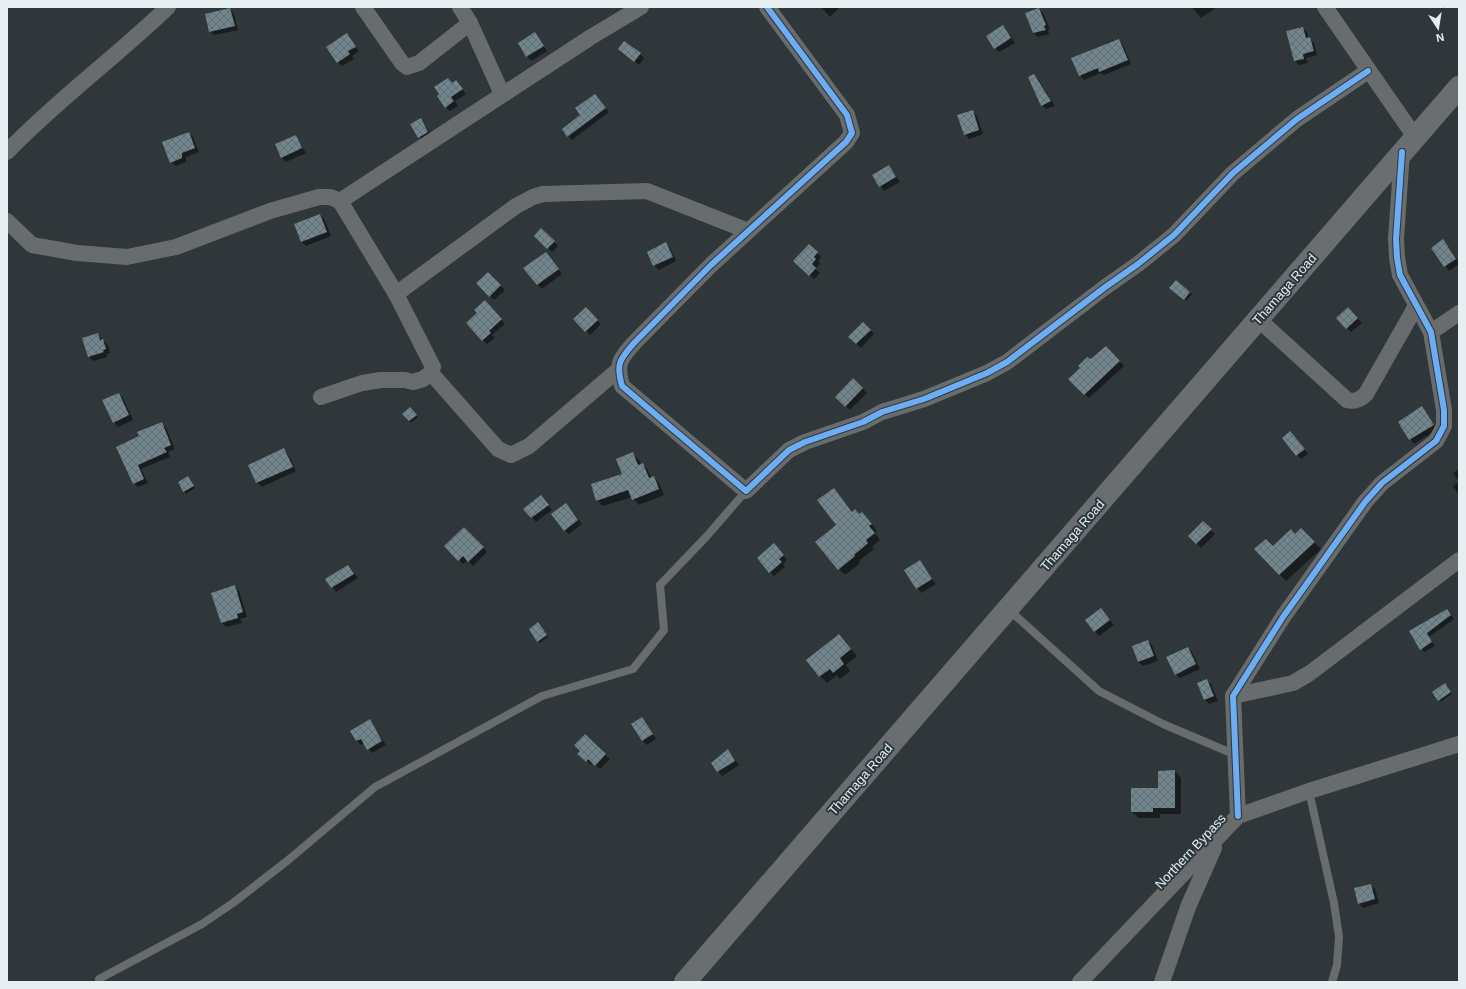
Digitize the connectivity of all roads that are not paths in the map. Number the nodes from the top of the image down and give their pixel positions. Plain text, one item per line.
1 (168, 7) edge
2 (364, 7) edge
3 (460, 7) edge
4 (641, 7) edge
5 (767, 7) edge
6 (1325, 7) edge
7 (470, 23) junction
8 (1368, 71) junction
9 (1459, 87) edge
10 (502, 94) junction
11 (1409, 145) junction
12 (7, 152) edge
13 (340, 201) junction
14 (7, 221) edge
15 (748, 231) junction
16 (396, 294) junction
17 (1416, 306) junction
18 (1459, 313) edge
19 (1258, 319) junction
20 (1431, 332) junction
21 (618, 370) junction
22 (430, 373) junction
23 (321, 397) dead end
24 (746, 492) junction
25 (1459, 560) edge
26 (1008, 609) junction
27 (1233, 696) junction
28 (1459, 744) edge
29 (1236, 755) junction
30 (1309, 791) junction
31 (1238, 816) junction
32 (1218, 839) junction
33 (99, 982) edge
34 (685, 982) edge
35 (1080, 982) edge
36 (1162, 982) edge
37 (1332, 982) edge

1 - 12 street
2 - 7 street
3 - 7 street
4 - 10 street
5 - 15 street
6 - 8 street
7 - 10 street
8 - 11 street
8 - 24 street
9 - 11 main road, Thamaga Road
10 - 13 street
11 - 17 street
11 - 19 main road, Thamaga Road
13 - 14 street
13 - 16 street
15 - 16 street
15 - 21 street
16 - 22 street
17 - 19 street
17 - 20 street
18 - 20 street
19 - 26 main road, Thamaga Road
20 - 27 street
21 - 22 street
21 - 24 street
22 - 23 street
24 - 33 lane
25 - 27 street
26 - 29 lane
26 - 34 main road, Thamaga Road
27 - 29 street
28 - 30 street, Northern Bypass
29 - 31 street
30 - 31 street, Northern Bypass
30 - 37 lane
31 - 32 street, Northern Bypass
32 - 35 street, Northern Bypass
32 - 36 street

